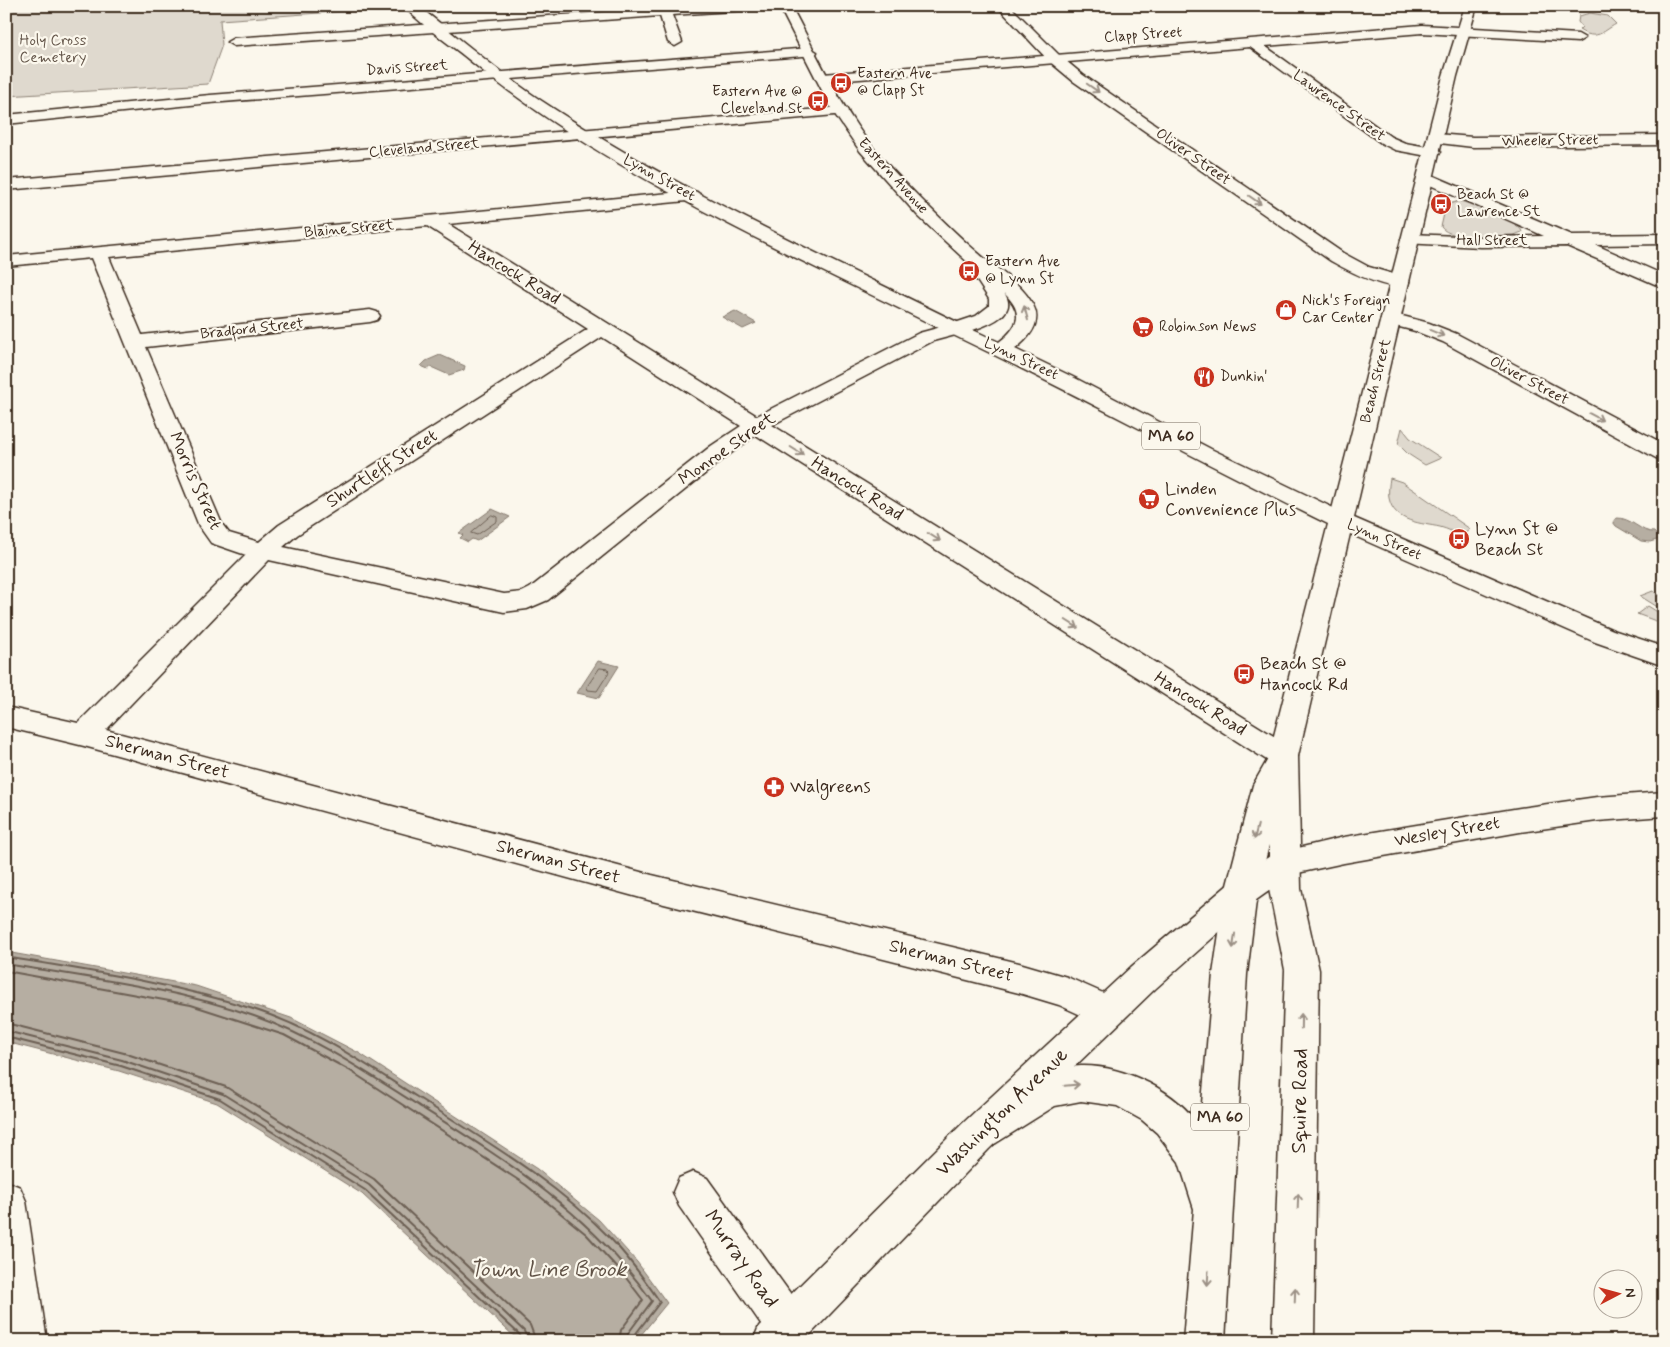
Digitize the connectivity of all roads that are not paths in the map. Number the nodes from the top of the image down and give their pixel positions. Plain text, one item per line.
1 (410, 6) edge
2 (747, 6) edge
3 (785, 6) edge
4 (1003, 6) edge
5 (1471, 6) edge
6 (665, 12) junction
7 (439, 28) junction
8 (1465, 32) junction
9 (1578, 38) dead end
10 (234, 42) dead end
11 (675, 42) dead end
12 (1253, 43) junction
13 (810, 52) junction
14 (1054, 58) junction
15 (499, 77) junction
16 (823, 78) junction
17 (841, 111) junction
18 (6, 120) edge
19 (582, 134) junction
20 (1664, 140) edge
21 (1434, 145) junction
22 (1426, 178) junction
23 (6, 185) edge
24 (691, 196) junction
25 (431, 221) junction
26 (1410, 238) junction
27 (1664, 239) edge
28 (1574, 241) junction
29 (100, 252) junction
30 (971, 257) junction
31 (6, 261) edge
32 (1400, 282) junction
33 (1664, 282) edge
34 (370, 316) dead end
35 (1391, 319) junction
36 (956, 328) junction
37 (601, 329) junction
38 (135, 342) junction
39 (1002, 350) junction
40 (756, 425) junction
41 (1664, 453) edge
42 (1341, 521) junction
43 (264, 551) junction
44 (518, 602) joint
45 (1664, 657) edge
46 (6, 717) edge
47 (84, 735) junction
48 (1284, 756) junction
49 (1664, 804) edge
50 (1284, 863) junction
51 (1241, 893) junction
52 (1107, 1011) junction
53 (983, 1130) junction
54 (693, 1192) dead end
55 (6, 1201) edge
56 (1211, 1240) junction
57 (781, 1333) edge
58 (26, 1341) edge
59 (1204, 1341) edge
60 (1293, 1341) edge

1 - 7 street, Lynn Street
2 - 6 street
3 - 13 street, Eastern Avenue
4 - 14 street, Oliver Street
5 - 8 street, Beach Street
6 - 7 street
6 - 11 street
7 - 10 street
7 - 15 street, Lynn Street
8 - 9 street, Clapp Street
8 - 12 street, Clapp Street
8 - 21 street, Beach Street
12 - 14 street, Clapp Street
12 - 21 street, Lawrence Street
13 - 15 street, Davis Street
13 - 16 street, Eastern Avenue
14 - 16 street, Clapp Street
14 -> 32 street, Oliver Street
15 - 18 street, Davis Street
15 - 19 street, Lynn Street
16 - 17 street, Eastern Avenue
17 - 19 street, Cleveland Street
17 - 30 street, Eastern Avenue
19 - 23 street, Cleveland Street
19 - 24 street, Lynn Street
20 - 21 street, Wheeler Street
21 - 22 street, Beach Street
22 - 26 street, Beach Street
22 - 28 street
24 - 25 street, Blaine Street
24 - 36 street, Lynn Street
25 - 29 street, Blaine Street
25 - 37 street, Hancock Road
26 - 28 street, Hall Street
26 - 32 street, Beach Street
27 - 28 street, Hall Street
28 - 33 street
29 - 31 street, Blaine Street
29 - 38 street, Morris Street
30 - 36 street, Eastern Avenue
39 -> 30 street, Eastern Avenue
32 - 35 street, Beach Street
34 - 38 street, Bradford Street
35 -> 41 street, Oliver Street
35 - 42 street, Beach Street
36 - 39 street, Lynn Street / MA 60
36 - 40 street, Monroe Street
37 - 40 street, Hancock Road
37 - 43 street, Shurtleff Street
38 - 43 street, Morris Street
39 - 42 street, Lynn Street / MA 60
40 - 44 street, Monroe Street
40 -> 48 street, Hancock Road
42 - 45 street, Lynn Street
42 - 48 street, Beach Street / MA 60
43 - 44 street, Morris Street
43 - 47 street, Shurtleff Street
46 - 47 street, Sherman Street
47 - 52 street, Sherman Street
48 - 50 street, Beach Street / MA 60
48 -> 51 street, Beach Street / MA 60
49 - 50 street, Wesley Street
50 - 51 street, Wesley Street
60 -> 50 street, Squire Road / MA 60
51 - 52 street, Washington Avenue
51 -> 56 street, MA 60
52 - 53 street, Washington Avenue
53 -> 56 street
53 - 57 street, Washington Avenue
54 - 57 street, Murray Road
55 - 58 street
56 -> 59 street, MA 60

